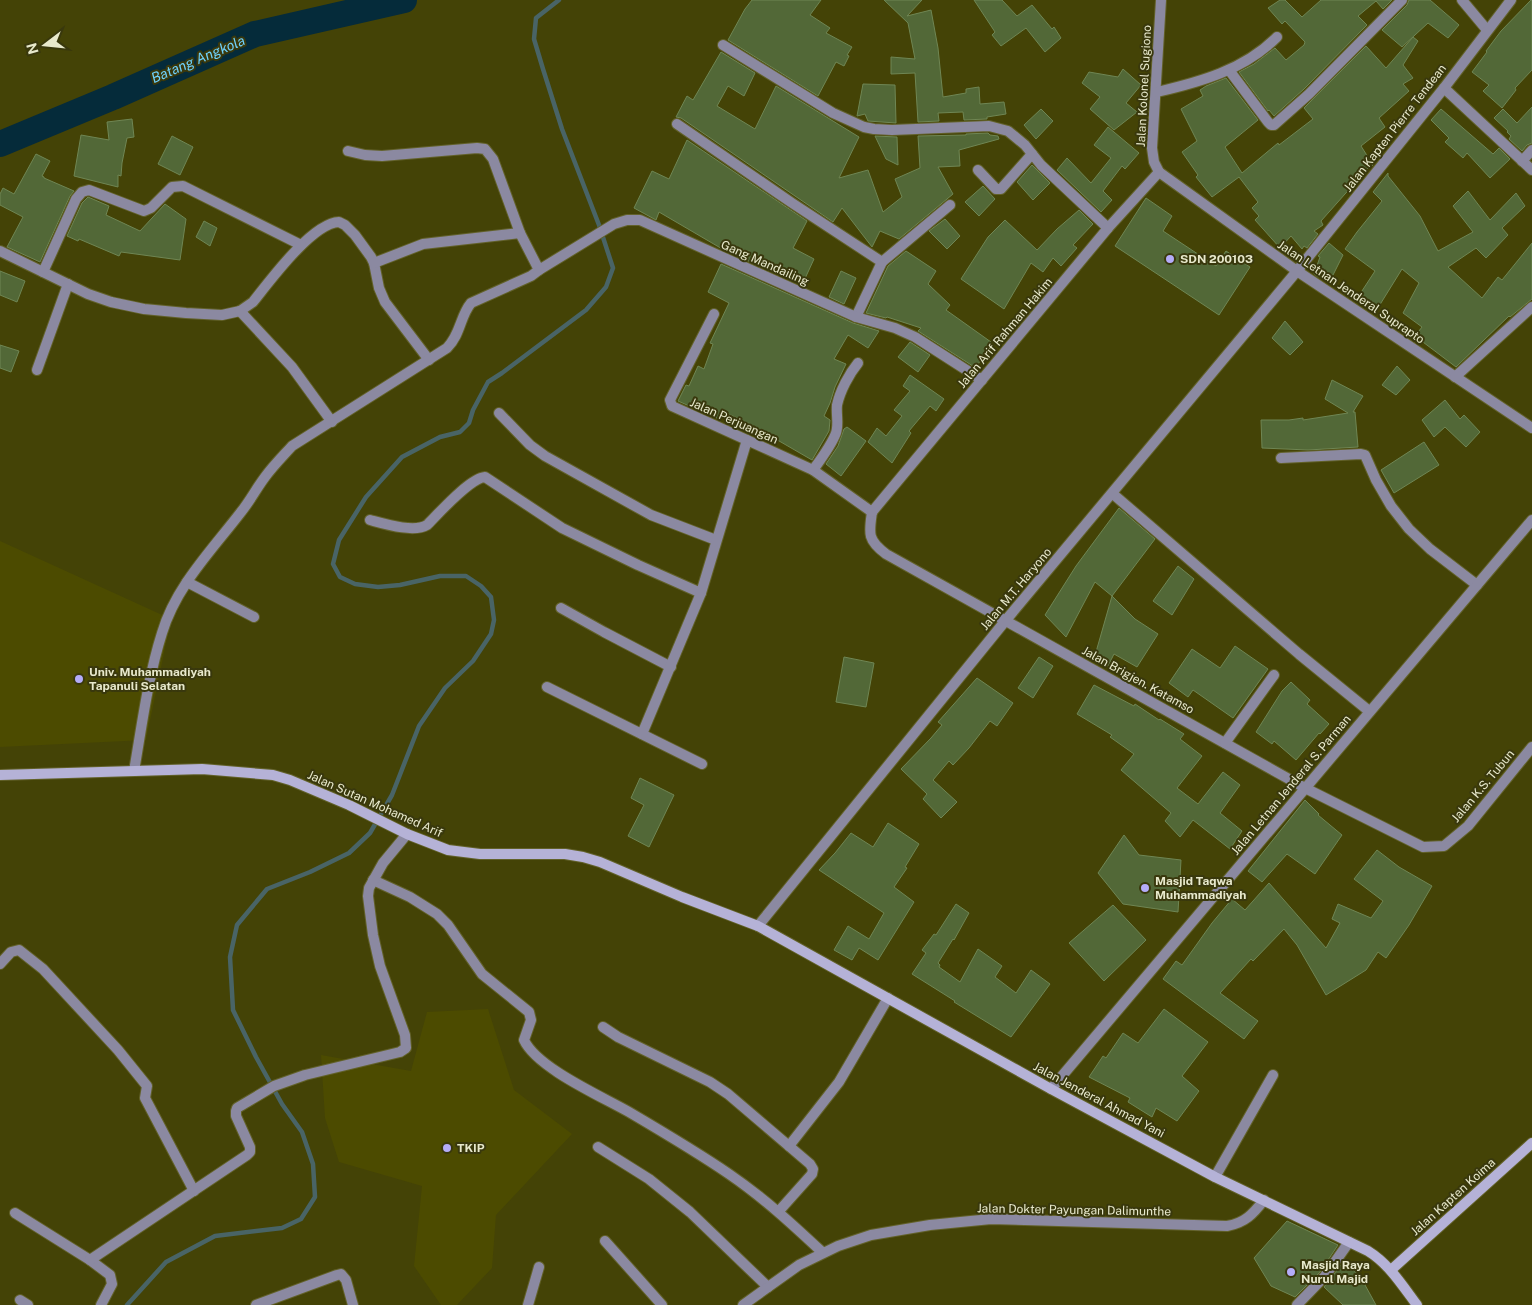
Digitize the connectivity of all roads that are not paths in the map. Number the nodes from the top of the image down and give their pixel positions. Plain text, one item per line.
1 (1161, 0) edge
2 (1402, 0) edge
3 (1462, 0) edge
4 (1511, 0) edge
5 (1487, 30) junction
6 (1277, 37) dead end
7 (722, 44) dead end
8 (1229, 70) junction
9 (1444, 88) junction
10 (1157, 92) junction
11 (677, 124) dead end
12 (1532, 150) edge
13 (348, 151) dead end
14 (1032, 154) junction
15 (1522, 161) junction
16 (978, 170) dead end
17 (1532, 170) edge
18 (1159, 172) junction
19 (950, 205) dead end
20 (1108, 228) junction
21 (520, 233) junction
22 (301, 245) junction
23 (0, 251) edge
24 (882, 262) junction
25 (374, 263) junction
26 (539, 270) junction
27 (1297, 271) junction
28 (43, 272) junction
29 (68, 284) junction
30 (1532, 307) edge
31 (240, 311) junction
32 (714, 314) dead end
33 (856, 317) junction
34 (429, 360) junction
35 (858, 363) dead end
36 (37, 370) dead end
37 (1455, 377) junction
38 (982, 380) junction
39 (499, 413) dead end
40 (332, 422) junction
41 (1532, 428) edge
42 (747, 440) junction
43 (1281, 458) dead end
44 (813, 470) junction
45 (1112, 494) junction
46 (872, 512) junction
47 (370, 520) dead end
48 (1532, 520) edge
49 (716, 540) junction
50 (187, 582) junction
51 (1477, 585) junction
52 (701, 593) junction
53 (561, 608) dead end
54 (254, 616) dead end
55 (1006, 620) junction
56 (671, 667) junction
57 (1274, 675) dead end
58 (547, 687) dead end
59 (1369, 711) junction
60 (642, 734) junction
61 (1225, 743) junction
62 (1532, 747) edge
63 (702, 764) dead end
64 (134, 771) junction
65 (0, 775) edge
66 (1305, 788) junction
67 (407, 834) junction
68 (1423, 847) joint
69 (373, 880) junction
70 (758, 926) junction
71 (0, 964) edge
72 (888, 998) junction
73 (603, 1027) dead end
74 (1273, 1075) dead end
75 (1051, 1089) junction
76 (1532, 1143) edge
77 (789, 1146) junction
78 (598, 1147) dead end
79 (1215, 1177) junction
80 (194, 1191) junction
81 (1264, 1200) junction
82 (778, 1211) junction
83 (16, 1213) dead end
84 (605, 1241) dead end
85 (1349, 1242) junction
86 (822, 1252) junction
87 (90, 1260) junction
88 (540, 1266) dead end
89 (1391, 1270) junction
90 (768, 1287) junction
91 (101, 1305) edge
92 (256, 1305) edge
93 (353, 1305) edge
94 (528, 1305) edge
95 (662, 1305) edge
96 (743, 1305) edge
97 (1297, 1305) edge
98 (1417, 1305) edge

1 - 10 street, Jalan Kolonel Sugiono
2 - 8 street
3 - 5 street
4 - 5 street, Jalan Kapten Pierre Tendean
5 - 9 street, Jalan Kapten Pierre Tendean
6 - 8 street
7 - 14 street
8 - 10 street
9 - 15 street
9 - 27 street, Jalan Kapten Pierre Tendean
10 - 18 street, Jalan Kolonel Sugiono
11 - 24 street
12 - 15 street
13 - 21 street
14 - 16 street
14 - 20 street
15 - 17 street
18 - 20 street, Jalan Arif Rahman Hakim
18 - 27 street, Jalan Letnan Jenderal Suprapto
19 - 24 street
20 - 38 street, Jalan Arif Rahman Hakim
21 - 25 street
21 - 26 street
22 - 25 street
22 - 28 street
22 - 31 street
23 - 28 street
24 - 33 street
25 - 34 street
26 - 33 street, Gang Mandailing
26 - 34 street, Gang Mandailing
27 - 37 street, Jalan Letnan Jenderal Suprapto
27 - 45 street, Jalan M.T. Haryono
28 - 29 street
29 - 31 street
29 - 36 street
30 - 37 street
31 - 40 street
32 - 42 street, Jalan Perjuangan
33 - 38 street, Gang Mandailing
34 - 40 street, Gang Mandailing
35 - 44 street
37 - 41 street, Jalan Letnan Jenderal Suprapto
38 - 46 street, Jalan Arif Rahman Hakim
39 - 49 street
40 - 50 street, Gang Mandailing
42 - 44 street, Jalan Perjuangan
42 - 49 street
43 - 51 street
44 - 46 street, Jalan Perjuangan
45 - 55 street, Jalan M.T. Haryono
45 - 59 street
46 - 55 street, Jalan Brigjen. Katamso
47 - 52 street
48 - 51 street, Jalan Letnan Jenderal S. Parman
49 - 52 street
50 - 54 street
50 - 64 street, Gang Mandailing
51 - 59 street, Jalan Letnan Jenderal S. Parman
52 - 56 street
53 - 56 street
55 - 61 street, Jalan Brigjen. Katamso
55 - 70 street, Jalan M.T. Haryono
56 - 60 street
57 - 61 street
58 - 60 street
59 - 66 street, Jalan Letnan Jenderal S. Parman
60 - 63 street
61 - 66 street, Jalan Brigjen. Katamso
62 - 68 street, Jalan K.S. Tubun
64 - 65 street, Jalan Sutan Mohamed Arif
64 - 67 street, Jalan Sutan Mohamed Arif
66 - 68 street, Jalan Brigjen. Katamso
66 - 75 street, Jalan Letnan Jenderal S. Parman
67 - 69 street
67 - 70 street, Jalan Sutan Mohamed Arif
69 - 80 street
69 - 82 street
70 - 72 street, Jalan Jenderal Ahmad Yani
71 - 80 street
72 - 75 street, Jalan Jenderal Ahmad Yani
72 - 77 street
73 - 77 street
74 - 79 street
75 - 79 street, Jalan Jenderal Ahmad Yani
76 - 89 street, Jalan Kapten Koima
77 - 82 street
78 - 90 street
79 - 81 street, Jalan Jenderal Ahmad Yani
80 - 87 street
81 - 85 street, Jalan Jenderal Ahmad Yani
81 - 86 street, Jalan Dokter Payungan Dalimunthe
82 - 86 street
83 - 87 street
84 - 95 street
85 - 89 street, Jalan Jenderal Ahmad Yani
85 - 97 street
86 - 90 street, Jalan Dokter Payungan Dalimunthe
87 - 91 street
88 - 94 street
89 - 98 street, Jalan Jenderal Ahmad Yani
90 - 96 street, Jalan Dokter Payungan Dalimunthe
92 - 93 street

